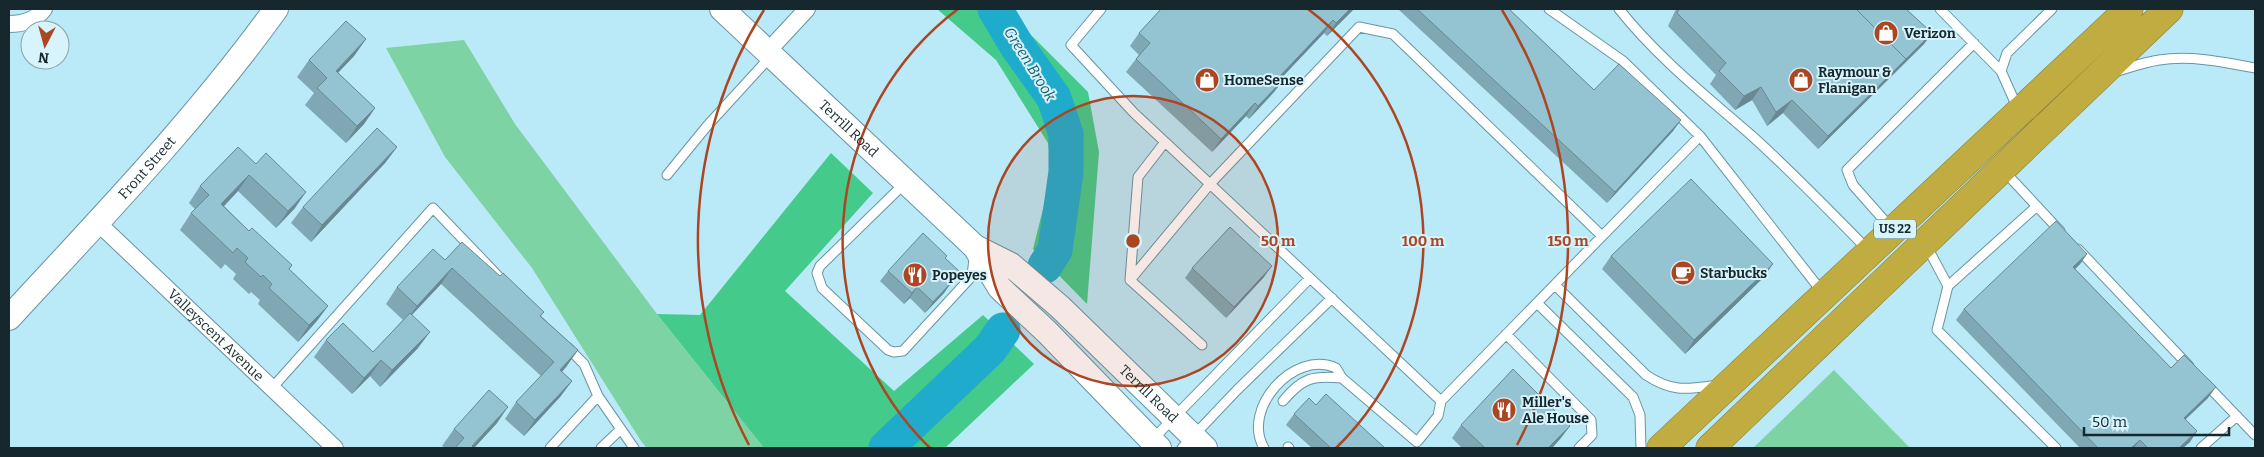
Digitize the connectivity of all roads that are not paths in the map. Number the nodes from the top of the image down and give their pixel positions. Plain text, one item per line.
1 (44, 9) edge
2 (276, 9) edge
3 (722, 9) edge
4 (807, 9) edge
5 (1101, 9) edge
6 (1549, 9) edge
7 (1619, 9) edge
8 (1940, 9) edge
9 (2052, 9) edge
10 (2129, 9) edge
11 (2169, 9) edge
12 (9, 24) edge
13 (1974, 43) junction
14 (769, 54) junction
15 (2255, 68) edge
16 (2001, 70) junction
17 (2096, 77) junction
18 (2020, 111) junction
19 (1700, 136) junction
20 (1165, 142) junction
21 (2002, 169) junction
22 (667, 175) dead end
23 (906, 182) junction
24 (1210, 184) junction
25 (2036, 206) junction
26 (97, 222) junction
27 (1893, 230) junction
28 (1602, 236) junction
29 (1926, 244) junction
30 (975, 248) junction
31 (1870, 252) junction
32 (1310, 278) junction
33 (1130, 280) junction
34 (1555, 285) junction
35 (508, 286) edge
36 (1948, 286) junction
37 (1824, 296) junction
38 (1332, 298) junction
39 (1537, 303) junction
40 (9, 318) edge
41 (1506, 334) junction
42 (563, 343) edge
43 (1202, 345) dead end
44 (1342, 378) junction
45 (1733, 382) junction
46 (272, 388) junction
47 (598, 396) junction
48 (1283, 401) dead end
49 (1441, 401) junction
50 (2237, 416) junction
51 (1174, 419) junction
52 (621, 429) junction
53 (2255, 435) edge
54 (1730, 437) edge
55 (1193, 444) edge
56 (1417, 445) edge
57 (1152, 446) edge
58 (335, 448) edge
59 (550, 448) edge
60 (601, 448) edge
61 (634, 448) edge
62 (1264, 448) edge
63 (1579, 448) edge
64 (1641, 448) edge
65 (1661, 448) edge
66 (1710, 448) edge
67 (2056, 448) edge
68 (2201, 448) edge

1 - 12 street
2 - 26 street, Front Street
3 - 14 street, Terrill Road
4 - 14 street
5 - 20 lane
6 - 19 lane
7 - 31 lane
8 - 13 lane
9 - 16 lane
10 - 18 highway, US 22
11 - 17 highway, US 22
13 - 16 lane
13 - 27 lane
14 - 22 lane
14 - 23 street, Terrill Road
15 - 17 lane
16 - 18 lane
17 - 21 highway, US 22
18 - 27 highway, US 22
19 - 28 lane
19 - 37 lane
20 - 24 lane
20 - 33 lane
21 - 25 lane
21 - 29 highway, US 22
23 - 30 street, Terrill Road
23 - 30 lane
24 - 28 lane
24 - 32 lane
24 - 33 lane
25 - 36 lane
25 - 50 lane
26 - 40 street, Front Street
26 - 46 street, Valleyscent Avenue
27 - 31 highway, US 22
28 - 34 lane
29 - 36 lane
29 - 54 highway, US 22
30 - 51 street, Terrill Road
30 - 57 street, Terrill Road
31 - 37 highway, US 22
32 - 38 lane
32 - 51 lane
33 - 43 lane
34 - 39 lane
34 - 45 lane
35 - 46 lane
36 - 67 lane
37 - 45 highway, US 22
38 - 49 lane
38 - 55 lane
39 - 41 lane
39 - 64 lane
41 - 49 lane
41 - 63 lane
42 - 47 lane
44 - 48 lane
44 - 56 lane
44 - 62 lane
45 - 65 highway, US 22
46 - 58 street, Valleyscent Avenue
47 - 52 lane
47 - 59 lane
49 - 56 lane
50 - 53 lane
50 - 68 lane
51 - 55 street, Terrill Road
51 - 57 lane
52 - 60 lane
52 - 61 lane
54 - 66 highway, US 22

